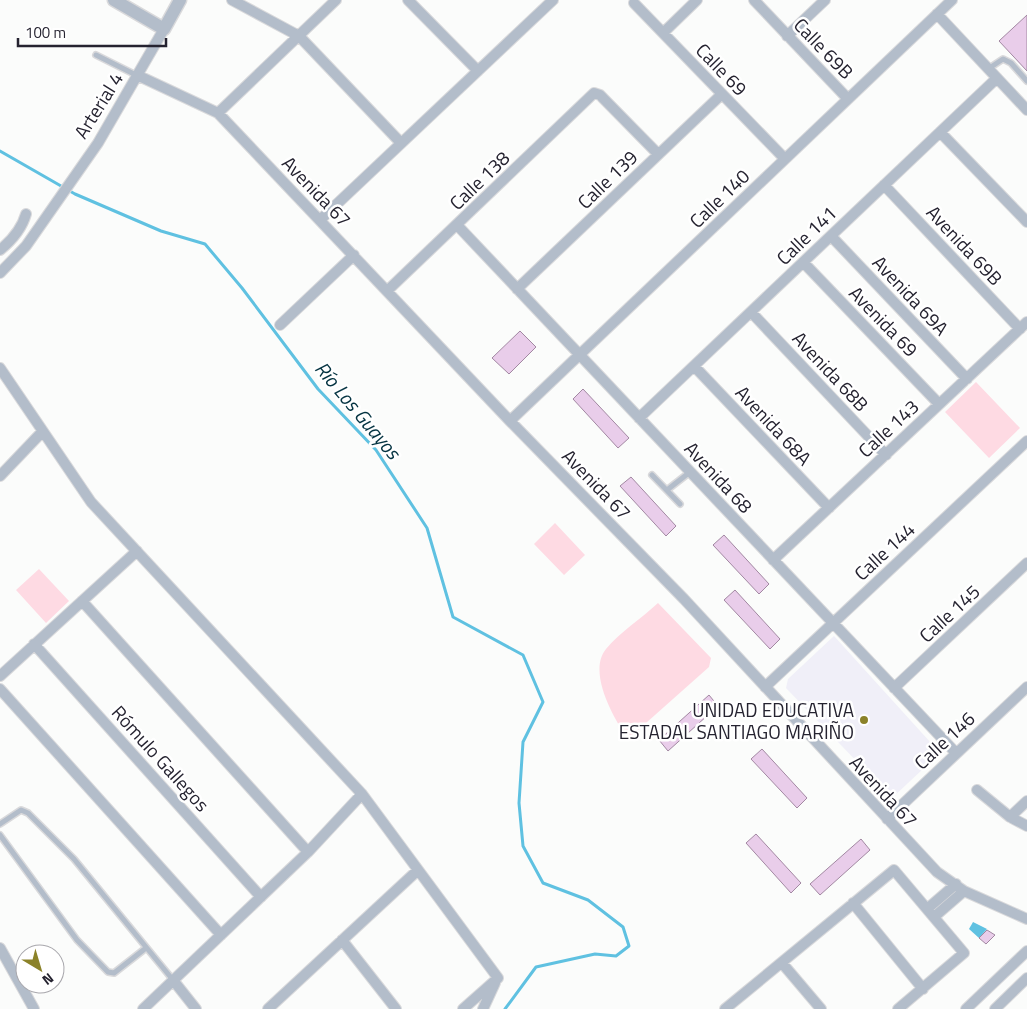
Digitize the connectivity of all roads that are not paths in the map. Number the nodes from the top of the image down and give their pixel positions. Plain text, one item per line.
1 (114, 0) edge
2 (180, 0) edge
3 (232, 0) edge
4 (336, 0) edge
5 (408, 0) edge
6 (553, 0) edge
7 (698, 0) edge
8 (754, 0) edge
9 (826, 0) edge
10 (952, 0) edge
11 (634, 3) dead end
12 (937, 14) junction
13 (164, 29) junction
14 (663, 32) junction
15 (299, 36) junction
16 (788, 36) junction
17 (96, 55) dead end
18 (988, 69) junction
19 (478, 71) junction
20 (139, 76) junction
21 (997, 78) junction
22 (1027, 80) edge
23 (722, 94) junction
24 (848, 99) junction
25 (1027, 110) edge
26 (218, 113) junction
27 (940, 132) junction
28 (401, 143) junction
29 (658, 154) junction
30 (785, 159) junction
31 (884, 185) junction
32 (26, 214) dead end
33 (321, 219) junction
34 (1027, 222) edge
35 (457, 225) junction
36 (831, 236) junction
37 (0, 250) edge
38 (354, 255) junction
39 (803, 262) junction
40 (0, 273) edge
41 (517, 289) junction
42 (387, 291) junction
43 (751, 312) junction
44 (280, 325) dead end
45 (1023, 326) edge
46 (580, 355) junction
47 (694, 366) junction
48 (0, 368) edge
49 (966, 379) junction
50 (939, 404) junction
51 (639, 418) junction
52 (510, 421) junction
53 (42, 432) junction
54 (1027, 441) edge
55 (886, 455) junction
56 (690, 472) junction
57 (652, 474) dead end
58 (0, 476) edge
59 (667, 490) junction
60 (680, 504) dead end
61 (829, 508) junction
62 (137, 551) junction
63 (774, 560) junction
64 (1027, 563) edge
65 (82, 601) junction
66 (833, 623) junction
67 (34, 644) junction
68 (0, 676) edge
69 (766, 687) junction
70 (1027, 687) edge
71 (894, 688) junction
72 (0, 689) edge
73 (956, 753) junction
74 (977, 790) dead end
75 (362, 794) junction
76 (1027, 801) edge
77 (1010, 817) junction
78 (886, 820) junction
79 (0, 824) edge
80 (1027, 826) edge
81 (0, 835) edge
82 (308, 852) junction
83 (418, 870) junction
84 (956, 884) junction
85 (964, 891) junction
86 (261, 897) junction
87 (853, 903) junction
88 (931, 913) junction
89 (1027, 919) edge
90 (221, 935) junction
91 (342, 940) junction
92 (0, 948) edge
93 (146, 948) junction
94 (1027, 951) edge
95 (782, 962) junction
96 (498, 978) junction
97 (1027, 978) edge
98 (173, 980) junction
99 (923, 989) junction
100 (34, 1009) edge
101 (142, 1009) edge
102 (196, 1009) edge
103 (268, 1009) edge
104 (396, 1009) edge
105 (463, 1009) edge
106 (483, 1009) edge
107 (726, 1009) edge
108 (821, 1009) edge
109 (898, 1009) edge
110 (966, 1009) edge
111 (995, 1009) edge

1 - 13 street
2 - 13 street, Arterial 4
3 - 15 street
4 - 15 street
5 - 19 street
6 - 19 street
7 - 14 street
8 - 16 street, Calle 69B
9 - 16 street
10 - 12 street, Calle 140
11 - 14 street, Calle 69
12 - 18 street
12 - 24 street, Calle 140
13 - 20 street, Arterial 4
14 - 23 street, Calle 69
15 - 26 street
15 - 28 street
16 - 24 street, Calle 69B
17 - 20 lane
18 - 21 street
18 - 22 lane
19 - 28 street
20 - 26 street, Avenida 67
20 - 40 street, Arterial 4
21 - 25 street
21 - 27 street, Calle 141
23 - 29 street, Calle 139
23 - 30 street, Calle 69
24 - 30 street, Calle 140
26 - 33 street, Avenida 67
27 - 31 street, Calle 141
27 - 34 street
28 - 33 street
29 - 35 street, Calle 138
29 - 41 street, Calle 139
30 - 46 street, Calle 140
31 - 36 street, Calle 141
31 - 45 street, Avenida 69B
32 - 37 street
33 - 38 street, Avenida 67
35 - 41 street, Avenida 68
35 - 42 street, Calle 138
36 - 39 street, Calle 141
36 - 49 street, Avenida 69A
38 - 42 street, Avenida 67
38 - 44 street
39 - 43 street, Calle 141
39 - 50 street, Avenida 69
41 - 46 street, Avenida 68
42 - 52 street, Avenida 67
43 - 47 street, Calle 141
43 - 55 street, Avenida 68B
45 - 49 street, Calle 143
46 - 51 street, Avenida 68
46 - 52 street, Calle 140
47 - 51 street, Calle 141
47 - 61 street, Avenida 68A
48 - 53 street
49 - 50 street, Calle 143
50 - 55 street, Calle 143
51 - 56 street, Avenida 68
52 - 69 street, Avenida 67
53 - 58 street
53 - 62 street
54 - 66 street, Calle 144
55 - 61 street, Calle 143
56 - 59 lane
56 - 63 street, Avenida 68
57 - 59 lane
59 - 60 lane
61 - 63 street, Calle 143
62 - 65 street
62 - 75 street
63 - 66 street, Avenida 68
64 - 71 street, Calle 145
65 - 67 street
65 - 82 street
66 - 69 street, Calle 144
66 - 71 street, Avenida 68
67 - 68 street
67 - 86 street, Rómulo Gallegos
69 - 78 street, Avenida 67
70 - 73 street, Calle 146
71 - 73 street, Avenida 68
72 - 90 street
73 - 78 street, Calle 146
74 - 77 street
75 - 82 street
75 - 83 street
76 - 77 street
77 - 80 street
78 - 84 street, Avenida 67
79 - 93 lane
81 - 93 lane
82 - 86 street
83 - 91 street
83 - 96 street
84 - 85 street, Avenida 67
84 - 88 street
85 - 88 street
85 - 89 street, Avenida 67
86 - 90 street
87 - 88 street
87 - 95 street
87 - 99 street
88 - 99 street
90 - 98 street
91 - 103 street
91 - 104 street
92 - 100 street
93 - 98 lane
94 - 110 street
95 - 107 street
95 - 108 street
96 - 105 street
96 - 106 street
97 - 111 street
98 - 101 street
98 - 102 street
99 - 109 street

